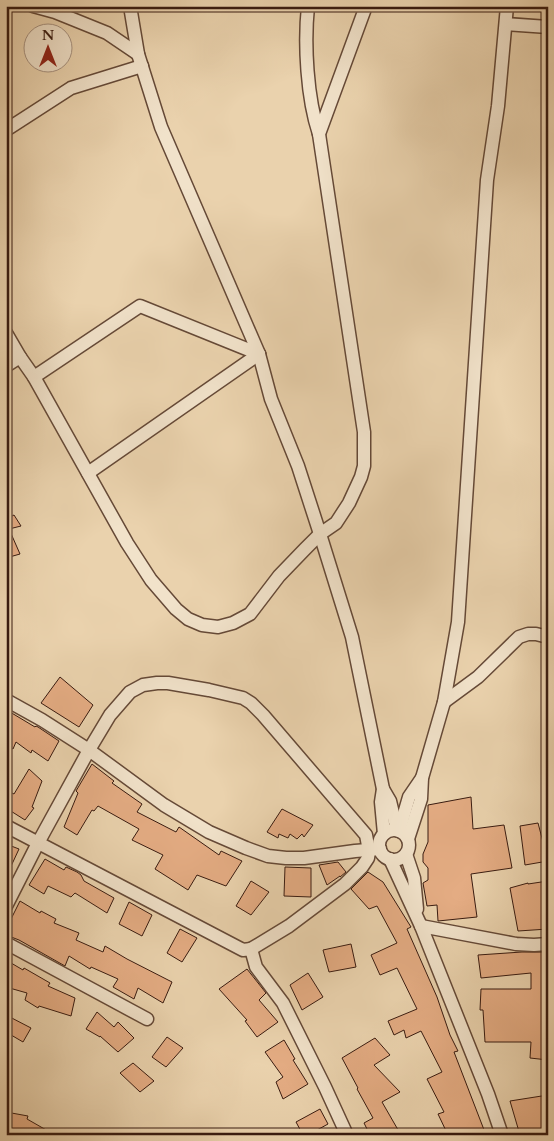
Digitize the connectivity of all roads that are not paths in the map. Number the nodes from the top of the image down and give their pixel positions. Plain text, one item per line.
1 (33, 6) edge
2 (130, 6) edge
3 (308, 6) edge
4 (366, 6) edge
5 (507, 6) edge
6 (506, 24) junction
7 (548, 26) edge
8 (140, 60) junction
9 (6, 130) edge
10 (319, 134) junction
11 (6, 333) edge
12 (259, 354) junction
13 (20, 358) junction
14 (6, 366) edge
15 (34, 378) junction
16 (88, 473) junction
17 (320, 534) junction
18 (548, 637) edge
19 (6, 700) edge
20 (444, 702) junction
21 (89, 750) junction
22 (383, 789) junction
23 (6, 826) edge
24 (401, 833) junction
25 (384, 834) junction
26 (38, 843) junction
27 (375, 850) junction
28 (406, 854) junction
29 (390, 859) junction
30 (6, 906) edge
31 (419, 923) junction
32 (6, 943) edge
33 (548, 944) edge
34 (251, 949) junction
35 (146, 1019) dead end
36 (347, 1135) edge
37 (502, 1135) edge

1 - 8 street
2 - 8 street
3 - 10 street
4 - 10 street
5 - 6 street
6 - 7 street
6 - 20 street
8 - 9 street
8 - 12 street
10 - 17 street
11 - 13 street
12 - 15 street
12 - 16 street
12 - 17 street
13 - 14 street
13 - 15 street
15 - 16 street
16 - 17 street
17 - 22 street
18 - 20 street
19 - 21 street
20 - 24 street
21 - 26 street
21 - 27 street
21 - 27 street
22 - 24 street
22 - 25 street
23 - 26 street
24 - 25 street
24 - 28 street
25 - 27 street
26 - 30 street
26 - 34 street
27 - 29 street
27 - 34 street
28 - 29 street
28 - 31 street
29 - 31 street
31 - 33 street
31 - 37 street
32 - 35 street
34 - 36 street

